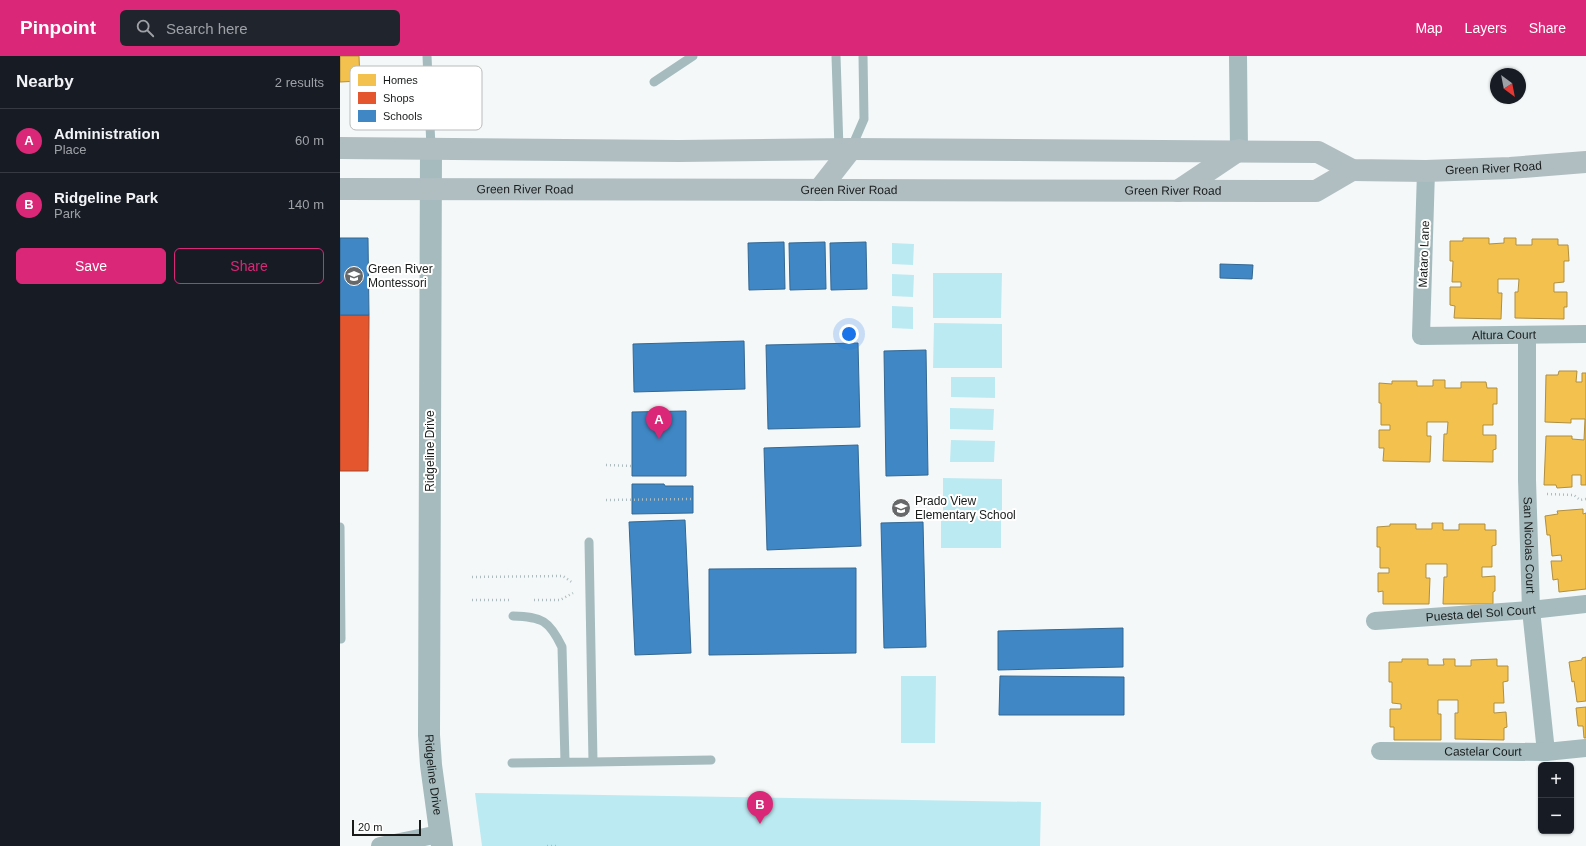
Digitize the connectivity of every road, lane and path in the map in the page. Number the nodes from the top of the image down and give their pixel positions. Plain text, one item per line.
1 (426, 56) edge
2 (693, 56) edge
3 (836, 56) edge
4 (863, 56) edge
5 (1238, 56) edge
6 (427, 66) edge
7 (654, 82) dead end
8 (430, 130) edge
9 (340, 148) edge
10 (431, 148) junction
11 (845, 149) junction
12 (1239, 150) junction
13 (1586, 162) edge
14 (1352, 170) junction
15 (1426, 171) junction
16 (430, 188) junction
17 (340, 189) edge
18 (819, 190) junction
19 (1178, 191) junction
20 (1586, 334) edge
21 (1421, 336) joint
22 (1527, 336) junction
23 (606, 465) dead end
24 (632, 466) dead end
25 (1541, 494) dead end
26 (694, 499) dead end
27 (1586, 499) edge
28 (606, 500) dead end
29 (340, 527) edge
30 (589, 542) dead end
31 (472, 577) dead end
32 (574, 584) dead end
33 (1586, 604) edge
34 (1531, 610) junction
35 (513, 616) dead end
36 (1375, 622) dead end
37 (340, 639) edge
38 (1586, 748) edge
39 (1380, 751) dead end
40 (1546, 752) junction
41 (710, 760) dead end
42 (565, 762) junction
43 (593, 762) junction
44 (512, 763) dead end
45 (440, 840) edge
46 (380, 846) edge
47 (547, 846) edge
48 (557, 846) edge

1 - 6 lane, Ridgeline Drive
2 - 7 lane
3 - 11 lane
4 - 11 lane
5 - 12 street
8 - 10 lane, Ridgeline Drive
9 - 10 main road, Green River Road
10 - 11 main road, Green River Road
10 - 16 street, Ridgeline Drive
11 - 12 main road, Green River Road
11 - 18 main road
12 - 14 main road, Green River Road
12 - 19 main road
13 - 15 main road, Green River Road
14 - 15 main road, Green River Road
14 - 19 main road, Green River Road
15 - 21 street, Mataro Lane
16 - 17 main road, Green River Road
16 - 18 main road, Green River Road
16 - 45 street, Ridgeline Drive
18 - 19 main road, Green River Road
20 - 22 street, Altura Court
21 - 22 street, Altura Court
22 - 34 street, San Nicolas Court
23 - 24 path
25 - 27 path
26 - 28 path
29 - 37 lane
30 - 43 lane
31 - 32 path
33 - 34 street, Puesta del Sol Court
34 - 36 street, Puesta del Sol Court
34 - 40 street, San Nicolas Court
35 - 42 lane
38 - 40 street, Castelar Court
39 - 40 street, Castelar Court
41 - 43 lane
42 - 43 lane
42 - 44 lane
45 - 46 street
47 - 48 path

